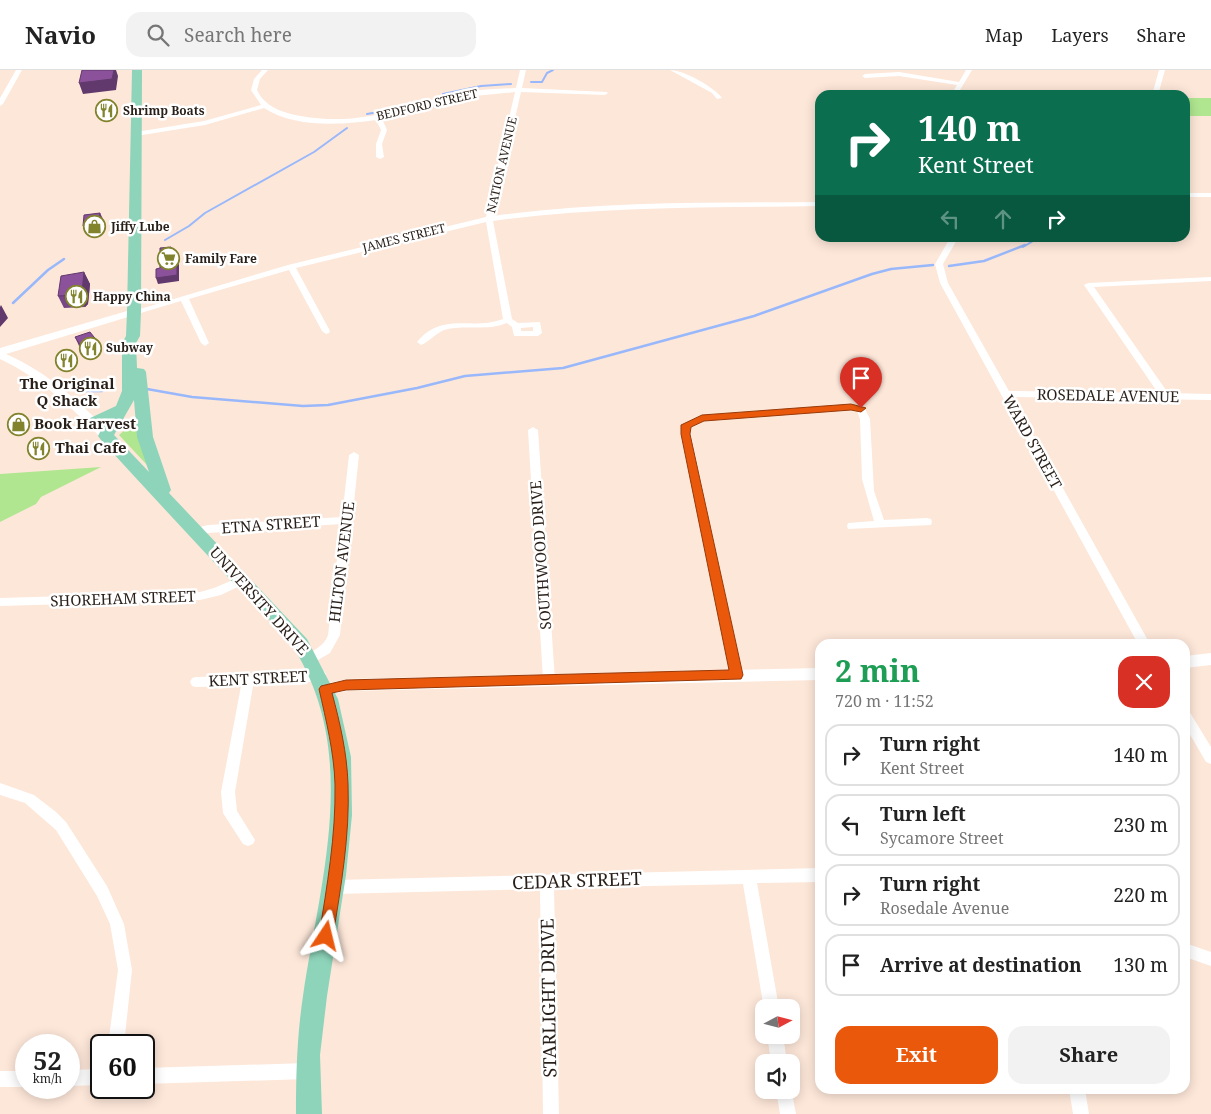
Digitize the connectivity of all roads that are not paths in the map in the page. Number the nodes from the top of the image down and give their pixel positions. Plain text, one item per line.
1 (19, 70) edge
2 (137, 70) edge
3 (265, 70) edge
4 (523, 70) edge
5 (673, 70) edge
6 (969, 70) edge
7 (1162, 70) edge
8 (865, 76) dead end
9 (960, 84) junction
10 (957, 90) edge
11 (1156, 90) edge
12 (518, 92) junction
13 (605, 93) dead end
14 (719, 98) dead end
15 (0, 104) edge
16 (266, 105) junction
17 (378, 117) junction
18 (136, 134) junction
19 (380, 158) dead end
20 (1211, 194) edge
21 (1190, 195) edge
22 (815, 204) edge
23 (489, 219) junction
24 (951, 242) edge
25 (290, 267) junction
26 (1211, 278) edge
27 (184, 298) junction
28 (134, 312) junction
29 (508, 320) junction
30 (516, 326) dead end
31 (326, 331) dead end
32 (132, 336) junction
33 (420, 342) dead end
34 (205, 344) dead end
35 (0, 353) edge
36 (1006, 394) junction
37 (1165, 396) junction
38 (1211, 397) edge
39 (141, 401) junction
40 (121, 410) junction
41 (93, 422) junction
42 (533, 430) dead end
43 (106, 436) junction
44 (354, 455) dead end
45 (166, 500) junction
46 (347, 520) junction
47 (927, 522) dead end
48 (880, 524) junction
49 (852, 526) dead end
50 (196, 532) junction
51 (242, 580) junction
52 (0, 602) edge
53 (1141, 639) edge
54 (1211, 659) edge
55 (1190, 661) edge
56 (319, 674) junction
57 (815, 674) edge
58 (736, 675) junction
59 (549, 680) junction
60 (248, 681) junction
61 (196, 682) dead end
62 (1190, 723) edge
63 (1211, 758) edge
64 (0, 789) edge
65 (248, 840) dead end
66 (815, 875) edge
67 (749, 876) junction
68 (547, 882) junction
69 (335, 887) junction
70 (1190, 952) edge
71 (1211, 959) edge
72 (770, 999) edge
73 (117, 1034) edge
74 (307, 1071) junction
75 (155, 1076) edge
76 (0, 1079) edge
77 (15, 1079) edge
78 (1078, 1094) edge
79 (786, 1099) edge
80 (309, 1114) edge
81 (551, 1114) edge
82 (788, 1114) edge
83 (1081, 1114) edge

1 - 15 street
2 - 18 main road
3 - 16 street
4 - 12 street, NATION AVENUE
5 - 14 street
6 - 9 street
7 - 11 street
8 - 9 street
9 - 10 street
12 - 13 street, BEDFORD STREET
12 - 17 street, BEDFORD STREET
12 - 23 street, NATION AVENUE
16 - 17 street, BEDFORD STREET
16 - 18 street
17 - 19 street
18 - 28 main road
20 - 21 street
22 - 23 street, JAMES STREET
23 - 25 street, JAMES STREET
23 - 29 street, NATION AVENUE
24 - 36 street, WARD STREET
25 - 27 street, JAMES STREET
25 - 31 street
26 - 37 street
27 - 28 street, JAMES STREET
27 - 34 street
28 - 32 main road
28 - 35 street, JAMES STREET
29 - 30 street
29 - 33 street
32 - 39 main road
32 - 40 main road
35 - 41 street, UNIVERSITY DRIVE
36 - 37 street, ROSEDALE AVENUE
36 - 53 street, WARD STREET
37 - 38 street, ROSEDALE AVENUE
39 - 43 main road
39 - 45 main road
40 - 41 main road
40 - 43 main road
41 - 43 street, UNIVERSITY DRIVE
42 - 59 street, SOUTHWOOD DRIVE
43 - 45 main road, UNIVERSITY DRIVE
44 - 46 street, HILTON AVENUE
45 - 50 main road, UNIVERSITY DRIVE
46 - 50 street, ETNA STREET
46 - 56 street, HILTON AVENUE
47 - 48 street
48 - 49 street
48 - 58 street
50 - 51 main road, UNIVERSITY DRIVE
51 - 52 street, SHOREHAM STREET
51 - 56 main road, UNIVERSITY DRIVE
54 - 55 street
56 - 59 street, KENT STREET
56 - 60 street, KENT STREET
56 - 69 main road, UNIVERSITY DRIVE
57 - 58 street, KENT STREET
58 - 59 street, KENT STREET
60 - 61 street, KENT STREET
60 - 65 street
62 - 63 street
64 - 73 street
66 - 67 street, CEDAR STREET
67 - 68 street, CEDAR STREET
67 - 72 street
68 - 69 street, CEDAR STREET
68 - 81 street, STARLIGHT DRIVE
69 - 74 main road, UNIVERSITY DRIVE
70 - 71 street
74 - 75 street
74 - 80 main road, UNIVERSITY DRIVE
76 - 77 street
78 - 83 street
79 - 82 street

